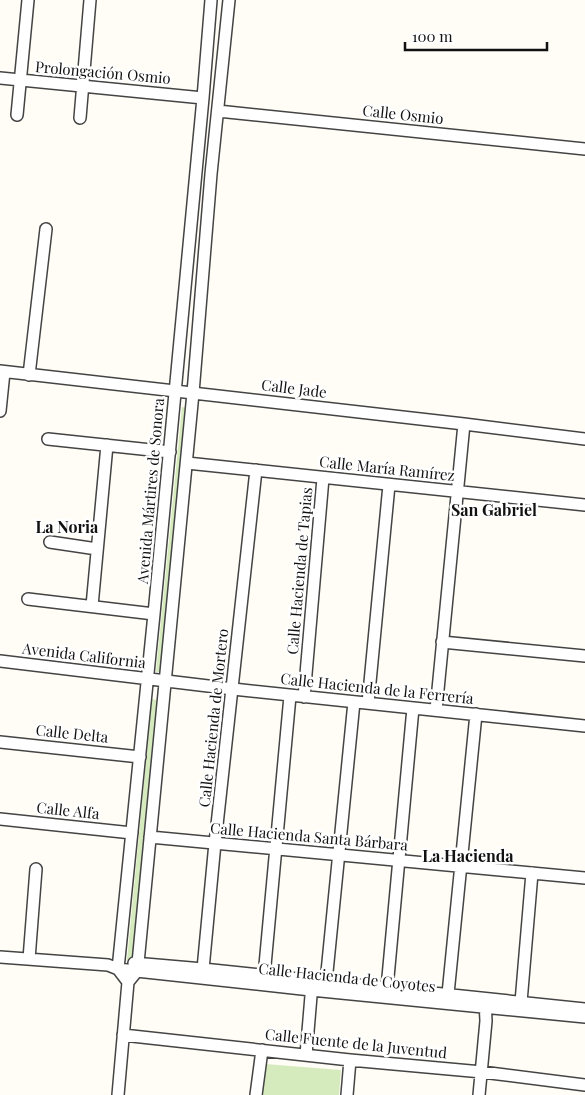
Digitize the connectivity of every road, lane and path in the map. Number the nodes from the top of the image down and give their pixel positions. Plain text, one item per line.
1 (28, 0) edge
2 (90, 0) edge
3 (211, 0) edge
4 (229, 0) edge
5 (0, 78) edge
6 (21, 80) junction
7 (83, 86) junction
8 (203, 98) junction
9 (218, 111) junction
10 (17, 115) dead end
11 (80, 118) dead end
12 (585, 149) edge
13 (46, 229) dead end
14 (2, 372) edge
15 (29, 375) junction
16 (175, 391) junction
17 (193, 392) junction
18 (0, 411) edge
19 (464, 424) junction
20 (48, 439) dead end
21 (585, 439) edge
22 (107, 445) junction
23 (170, 452) junction
24 (186, 463) junction
25 (256, 470) junction
26 (323, 478) junction
27 (389, 485) junction
28 (457, 492) junction
29 (585, 505) edge
30 (50, 542) dead end
31 (97, 549) junction
32 (28, 599) dead end
33 (92, 606) junction
34 (154, 614) junction
35 (442, 642) junction
36 (585, 656) edge
37 (0, 661) edge
38 (148, 679) junction
39 (165, 682) junction
40 (233, 689) junction
41 (290, 696) junction
42 (304, 697) junction
43 (354, 702) junction
44 (368, 703) junction
45 (413, 708) junction
46 (436, 710) junction
47 (476, 714) junction
48 (585, 726) edge
49 (0, 742) edge
50 (140, 757) junction
51 (0, 819) edge
52 (132, 833) junction
53 (150, 837) junction
54 (215, 843) junction
55 (276, 849) junction
56 (339, 855) junction
57 (399, 860) junction
58 (461, 866) junction
59 (36, 869) dead end
60 (532, 873) junction
61 (585, 878) edge
62 (0, 956) edge
63 (29, 959) junction
64 (115, 965) junction
65 (138, 967) junction
66 (203, 969) junction
67 (264, 976) junction
68 (128, 982) junction
69 (326, 982) junction
70 (312, 985) junction
71 (387, 988) junction
72 (448, 994) junction
73 (521, 1002) junction
74 (486, 1003) junction
75 (585, 1009) edge
76 (585, 1017) edge
77 (123, 1035) junction
78 (262, 1050) junction
79 (306, 1055) junction
80 (350, 1060) junction
81 (482, 1072) junction
82 (585, 1085) edge
83 (118, 1095) edge
84 (256, 1095) edge
85 (347, 1095) edge
86 (480, 1095) edge

1 - 6 street
2 - 7 street
3 - 8 street, Avenida Mártires de Sonora
4 - 9 street
5 - 6 street, Prolongación Osmio
6 - 7 street, Prolongación Osmio
6 - 10 street
7 - 8 street, Prolongación Osmio
7 - 11 street
8 - 16 street, Avenida Mártires de Sonora
9 - 12 street, Calle Osmio
9 - 17 street
13 - 15 street
14 - 15 street, Calle Jade
14 - 18 street
15 - 16 street, Calle Jade
16 - 17 street, Calle Jade
16 - 23 street, Avenida Mártires de Sonora
17 - 19 street, Calle Jade
17 - 24 street
19 - 21 street, Calle Jade
19 - 28 street
20 - 22 street
22 - 23 street
22 - 31 street
23 - 34 street, Avenida Mártires de Sonora
24 - 25 street, Calle María Ramírez
24 - 39 street
25 - 26 street, Calle María Ramírez
25 - 40 street, Calle Hacienda de Mortero
26 - 27 street, Calle María Ramírez
26 - 42 street, Calle Hacienda de Tapias
27 - 28 street, Calle María Ramírez
27 - 44 street
28 - 29 street, Calle María Ramírez
28 - 35 street
30 - 31 street
31 - 33 street
32 - 33 street
33 - 34 street
34 - 38 street, Avenida Mártires de Sonora
35 - 36 street
35 - 46 street
37 - 38 street, Avenida California
38 - 39 street, Avenida California
38 - 50 street, Avenida Mártires de Sonora
39 - 40 street, Calle Hacienda de la Ferrería
39 - 53 street
40 - 41 street, Calle Hacienda de la Ferrería
40 - 54 street, Calle Hacienda de Mortero
41 - 42 street, Calle Hacienda de la Ferrería
41 - 55 street
42 - 43 street, Calle Hacienda de la Ferrería
43 - 44 street, Calle Hacienda de la Ferrería
43 - 56 street
44 - 45 street, Calle Hacienda de la Ferrería
45 - 46 street, Calle Hacienda de la Ferrería
45 - 57 street
46 - 47 street, Calle Hacienda de la Ferrería
47 - 48 street, Calle Hacienda de la Ferrería
47 - 58 street
49 - 50 street, Calle Delta
50 - 52 street, Avenida Mártires de Sonora
51 - 52 street, Calle Alfa
52 - 64 street, Avenida Mártires de Sonora
53 - 54 street, Calle Hacienda Santa Bárbara
53 - 65 street
54 - 55 street, Calle Hacienda Santa Bárbara
54 - 66 street, Calle Hacienda de Mortero
55 - 56 street, Calle Hacienda Santa Bárbara
55 - 67 street
56 - 57 street, Calle Hacienda Santa Bárbara
56 - 69 street
57 - 58 street, Calle Hacienda Santa Bárbara
57 - 71 street
58 - 60 street, Calle Hacienda Santa Bárbara
58 - 72 street
59 - 63 street
60 - 61 street, Calle Hacienda Santa Bárbara
60 - 73 street
62 - 63 street, Calle Hacienda de Coyotes
63 - 64 street, Calle Hacienda de Coyotes
64 - 65 street, Calle Hacienda de Coyotes
64 - 68 street
65 - 66 street, Calle Hacienda de Coyotes
65 - 68 street
65 - 70 street, Calle Hacienda de Coyotes
66 - 67 street, Calle Hacienda de Coyotes
67 - 70 street, Calle Hacienda de Coyotes
68 - 77 street
69 - 70 street, Calle Hacienda de Coyotes
69 - 71 street, Calle Hacienda de Coyotes
70 - 74 street, Calle Hacienda de Coyotes
70 - 79 street
71 - 72 street, Calle Hacienda de Coyotes
72 - 74 street, Calle Hacienda de Coyotes
73 - 74 street, Calle Hacienda de Coyotes
73 - 75 street, Calle Hacienda de Coyotes
74 - 76 street, Calle Hacienda de Coyotes
74 - 81 street
77 - 78 street, Calle Fuente de la Juventud
77 - 83 street
78 - 79 street, Calle Fuente de la Juventud
78 - 84 street
79 - 80 street, Calle Fuente de la Juventud
80 - 81 street, Calle Fuente de la Juventud
80 - 85 street
81 - 82 street, Calle Fuente de la Juventud
81 - 86 street

